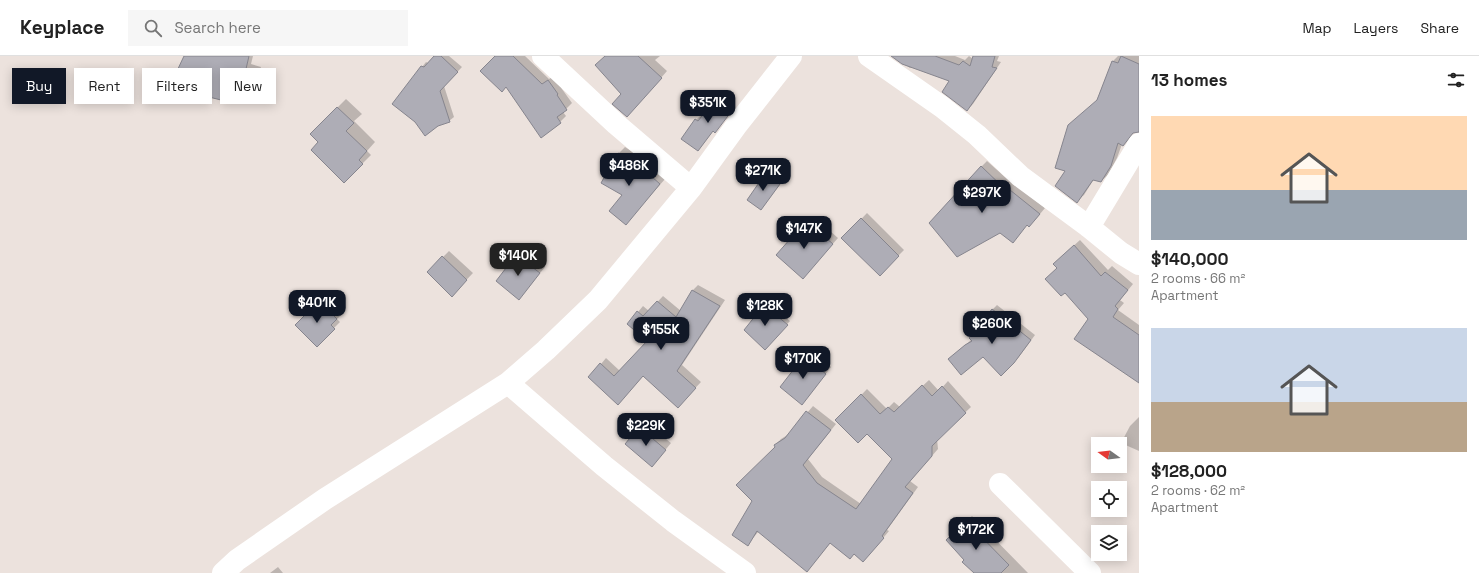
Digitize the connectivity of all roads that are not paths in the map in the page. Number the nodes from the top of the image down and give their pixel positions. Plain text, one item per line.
1 (543, 56) edge
2 (791, 56) edge
3 (869, 56) edge
4 (1139, 144) edge
5 (691, 188) junction
6 (1089, 227) junction
7 (1139, 264) edge
8 (508, 383) junction
9 (1000, 484) dead end
10 (223, 573) edge
11 (745, 573) edge
12 (1090, 573) edge

1 - 5 street
2 - 5 street
3 - 6 street
4 - 6 street
5 - 8 street
6 - 7 street
8 - 10 street
8 - 11 street
9 - 12 street

